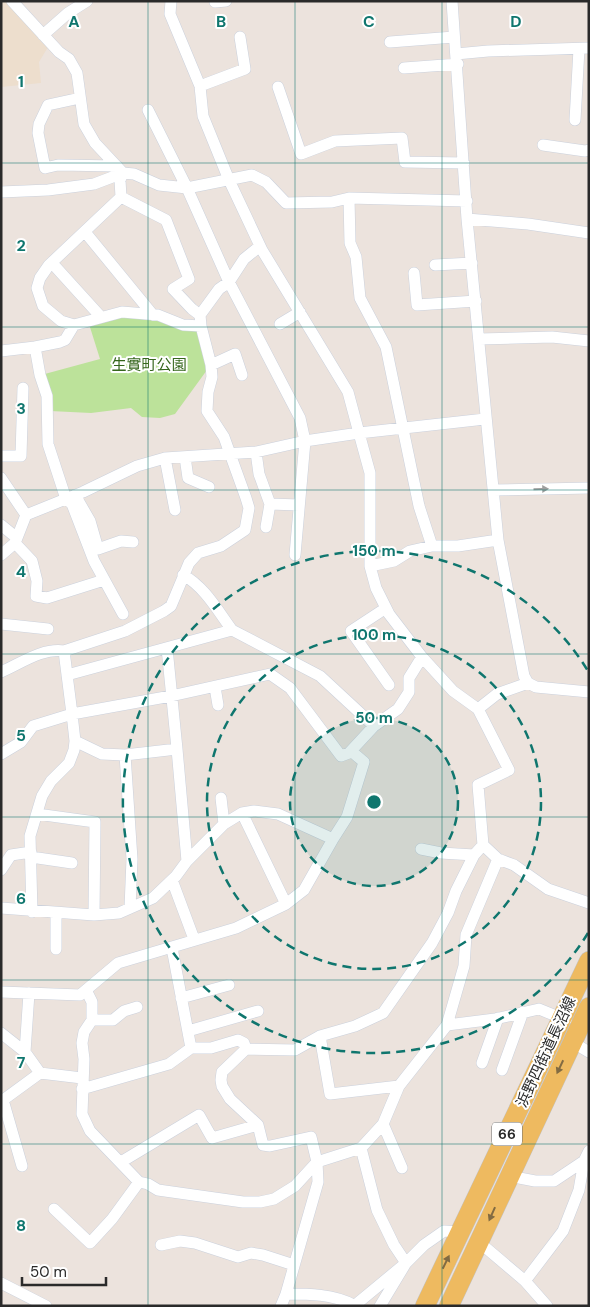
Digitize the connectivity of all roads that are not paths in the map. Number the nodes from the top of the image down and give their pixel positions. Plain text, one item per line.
1 (12, 1) edge
2 (87, 1) edge
3 (171, 1) edge
4 (452, 1) edge
5 (43, 35) junction
6 (240, 37) dead end
7 (454, 37) junction
8 (390, 42) dead end
9 (584, 48) edge
10 (457, 59) junction
11 (404, 68) dead end
12 (200, 86) junction
13 (278, 87) dead end
14 (80, 98) junction
15 (148, 110) dead end
16 (575, 120) dead end
17 (544, 145) dead end
18 (589, 150) edge
19 (464, 163) junction
20 (120, 169) junction
21 (229, 180) junction
22 (187, 188) junction
23 (1, 192) edge
24 (121, 197) junction
25 (349, 198) junction
26 (467, 201) junction
27 (467, 219) junction
28 (85, 232) junction
29 (589, 233) edge
30 (260, 246) junction
31 (52, 263) junction
32 (472, 263) junction
33 (435, 265) dead end
34 (414, 273) dead end
35 (229, 282) junction
36 (476, 301) junction
37 (300, 312) junction
38 (152, 314) junction
39 (101, 318) junction
40 (200, 321) junction
41 (280, 324) dead end
42 (74, 325) junction
43 (479, 339) junction
44 (589, 341) edge
45 (35, 347) junction
46 (1, 351) edge
47 (211, 365) junction
48 (242, 375) dead end
49 (23, 388) dead end
50 (485, 419) junction
51 (402, 428) junction
52 (359, 433) junction
53 (305, 441) junction
54 (256, 452) junction
55 (230, 454) junction
56 (1, 456) edge
57 (185, 457) junction
58 (165, 458) junction
59 (1, 478) edge
60 (209, 487) dead end
61 (589, 488) edge
62 (493, 490) junction
63 (70, 497) junction
64 (270, 504) junction
65 (299, 505) junction
66 (175, 510) dead end
67 (26, 515) junction
68 (1, 525) edge
69 (266, 527) dead end
70 (16, 540) junction
71 (498, 540) junction
72 (134, 542) dead end
73 (432, 546) junction
74 (1, 555) edge
75 (295, 555) dead end
76 (370, 566) junction
77 (183, 575) junction
78 (104, 580) junction
79 (386, 608) junction
80 (123, 614) dead end
81 (1, 624) edge
82 (48, 629) dead end
83 (232, 630) junction
84 (167, 648) junction
85 (64, 651) junction
86 (422, 657) junction
87 (1, 672) edge
88 (67, 675) junction
89 (528, 683) junction
90 (389, 685) dead end
91 (216, 687) junction
92 (589, 692) edge
93 (171, 696) junction
94 (218, 705) dead end
95 (478, 709) junction
96 (72, 714) junction
97 (374, 726) junction
98 (75, 741) junction
99 (177, 749) junction
100 (351, 751) junction
101 (1, 754) edge
102 (125, 755) junction
103 (221, 798) dead end
104 (242, 813) junction
105 (37, 814) junction
106 (224, 824) junction
107 (333, 839) junction
108 (483, 845) junction
109 (421, 849) dead end
110 (31, 854) junction
111 (474, 855) junction
112 (498, 859) junction
113 (187, 860) junction
114 (72, 863) dead end
115 (1, 870) edge
116 (172, 880) junction
117 (589, 903) edge
118 (286, 904) junction
119 (1, 908) edge
120 (130, 908) junction
121 (32, 912) junction
122 (56, 913) junction
123 (94, 915) junction
124 (194, 939) junction
125 (172, 948) junction
126 (56, 949) dead end
127 (589, 961) edge
128 (229, 985) dead end
129 (86, 990) junction
130 (1, 992) edge
131 (29, 993) junction
132 (182, 998) junction
133 (137, 1007) dead end
134 (589, 1007) edge
135 (258, 1011) dead end
136 (523, 1012) junction
137 (498, 1018) junction
138 (92, 1020) junction
139 (447, 1025) junction
140 (571, 1029) junction
141 (188, 1031) junction
142 (1, 1033) edge
143 (320, 1036) junction
144 (191, 1048) junction
145 (246, 1049) junction
146 (25, 1052) junction
147 (589, 1052) edge
148 (482, 1063) dead end
149 (502, 1070) dead end
150 (40, 1073) junction
151 (82, 1084) junction
152 (399, 1086) junction
153 (383, 1124) junction
154 (258, 1126) junction
155 (361, 1148) junction
156 (586, 1156) edge
157 (121, 1162) junction
158 (317, 1162) junction
159 (22, 1166) dead end
160 (402, 1168) dead end
161 (509, 1176) junction
162 (139, 1182) junction
163 (54, 1208) dead end
164 (460, 1232) junction
165 (479, 1242) junction
166 (161, 1244) dead end
167 (406, 1263) junction
168 (294, 1265) junction
169 (524, 1281) junction
170 (1, 1282) edge
171 (286, 1294) junction
172 (354, 1305) edge
173 (46, 1306) edge
174 (281, 1306) edge
175 (380, 1306) edge
176 (425, 1306) edge
177 (450, 1306) edge
178 (547, 1306) edge

1 - 5 street
2 - 5 street
3 - 12 street
4 - 7 street
5 - 14 street
6 - 12 street
7 - 8 street
7 - 10 street
9 - 10 street
9 - 16 street
10 - 11 street
10 - 19 street
12 - 21 street
13 - 19 street
14 - 20 street
14 - 20 street
15 - 22 street
17 - 18 street
19 - 26 street
20 - 22 street
20 - 23 street
20 - 24 street
21 - 22 street
21 - 25 street
21 - 30 street
22 - 35 street
24 - 28 street
24 - 40 street
25 - 26 street
25 - 51 street
26 - 27 street
27 - 29 street
27 - 32 street
28 - 31 street
28 - 38 street
30 - 35 street
30 - 37 street
31 - 39 street
31 - 42 street
32 - 33 street
32 - 36 street
34 - 36 street
35 - 40 street
35 - 53 street
36 - 43 street
37 - 41 street
37 - 52 street
38 - 39 street
38 - 40 street
39 - 42 street
40 - 47 street
42 - 45 street
43 - 44 street
43 - 50 street
45 - 46 street
45 - 63 street
47 - 48 street
47 - 55 street
49 - 56 street
50 - 51 street
50 - 62 street
51 - 52 street
51 - 73 street
52 - 53 street
52 - 76 street
53 - 54 street
53 - 65 street
54 - 55 street
54 - 64 street
55 - 57 street
55 - 77 street
57 - 58 street
57 - 60 street
58 - 63 street
58 - 66 street
59 - 67 street
62 -> 61 street
62 - 71 street
63 - 67 street
63 - 72 street
63 - 78 street
64 - 65 street
64 - 69 street
65 - 75 street
67 - 70 street
68 - 70 street
70 - 74 street
70 - 78 street
71 - 73 street
71 - 89 street
73 - 76 street
76 - 79 street
77 - 83 street
77 - 85 street
78 - 80 street
79 - 86 street
79 - 90 street
81 - 82 street
83 - 84 street
83 - 97 street
84 - 88 street
84 - 93 street
85 - 87 street
85 - 88 street
86 - 95 street
86 - 97 street
88 - 96 street
89 - 92 street
89 - 95 street
91 - 93 street
91 - 94 street
91 - 100 street
93 - 96 street
93 - 99 street
95 - 108 street
96 - 98 street
96 - 101 street
97 - 100 street
98 - 102 street
98 - 105 street
99 - 102 street
99 - 113 street
100 - 107 street
102 - 120 street
103 - 106 street
104 - 106 street
104 - 107 street
104 - 118 street
105 - 110 street
105 - 123 street
106 - 113 street
107 - 118 street
108 - 111 street
108 - 112 street
109 - 111 street
110 - 114 street
110 - 115 street
110 - 121 street
111 - 143 street
112 - 117 street
112 - 139 street
113 - 116 street
116 - 120 street
116 - 124 street
118 - 124 street
119 - 121 street
120 - 123 street
121 - 122 street
122 - 123 street
122 - 126 street
124 - 125 street
125 - 129 street
125 - 132 street
127 - 140 main road, 浜野四街道長沼線 / 66
128 - 132 street
129 - 131 street
129 - 138 street
130 - 131 street
131 - 146 street
132 - 141 street
133 - 138 street
134 - 140 main road, 浜野四街道長沼線 / 66
135 - 141 street
136 - 137 street
136 - 140 street
136 - 149 street
137 - 139 street
137 - 148 street
138 - 151 street
139 - 152 street
140 - 147 street
140 -> 161 main road, 浜野四街道長沼線 / 66
140 - 164 main road, 浜野四街道長沼線 / 66
141 - 144 street
142 - 146 street
143 - 145 street
143 - 152 street
144 - 145 street
144 - 151 street
145 - 154 street
146 - 150 street
150 - 151 street
150 - 159 street
151 - 157 street
152 - 153 street
153 - 155 street
153 - 160 street
154 - 157 street
154 - 158 street
155 - 158 street
155 - 167 street
156 - 161 street
156 - 169 street
157 - 162 street
158 - 162 street
158 - 168 street
161 -> 165 main road, 浜野四街道長沼線 / 66
162 - 163 street
164 - 167 street
176 -> 164 main road, 浜野四街道長沼線 / 66
165 - 169 street
165 - 177 main road, 浜野四街道長沼線 / 66
166 - 168 street
167 - 172 street
167 - 175 street
168 - 171 street
169 - 178 street
170 - 173 street
171 - 172 street
171 - 174 street

